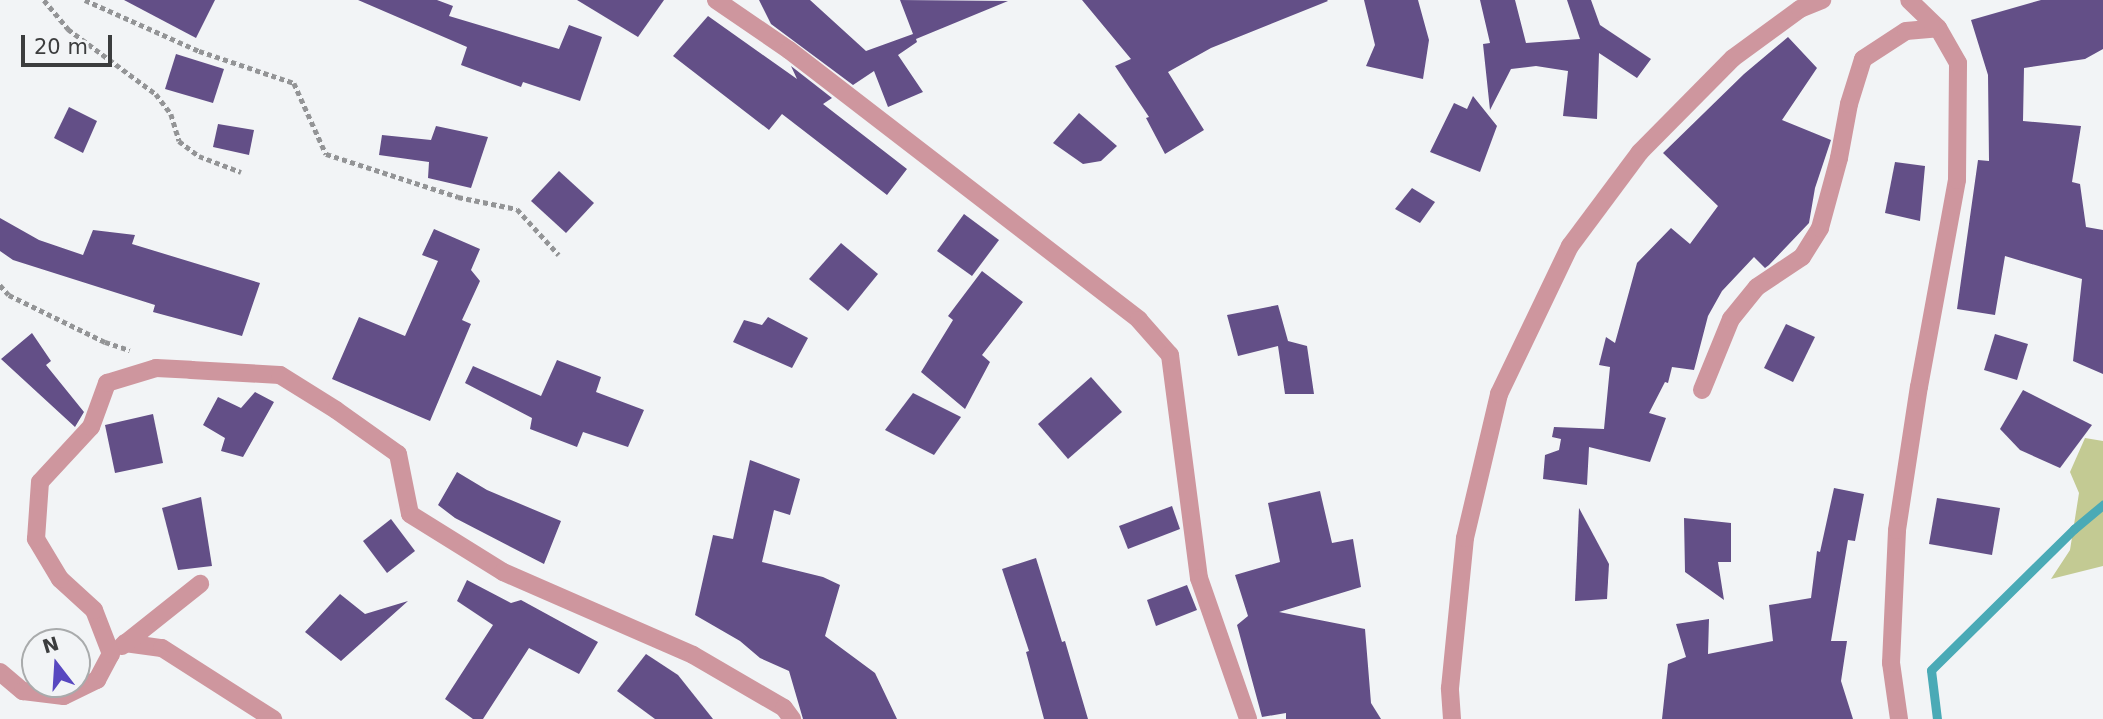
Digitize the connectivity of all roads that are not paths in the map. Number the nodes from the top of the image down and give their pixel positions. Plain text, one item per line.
1 (716, 0) edge
2 (1822, 0) edge
3 (1909, 0) edge
4 (1938, 28) junction
5 (1702, 390) dead end
6 (200, 584) dead end
7 (118, 649) junction
8 (0, 672) edge
9 (273, 719) edge
10 (792, 719) edge
11 (1248, 719) edge
12 (1452, 719) edge
13 (1899, 719) edge

1 - 11 street
2 - 12 street
3 - 4 street
4 - 5 street
4 - 13 street
6 - 7 street
7 - 8 street
7 - 9 street
7 - 10 street

